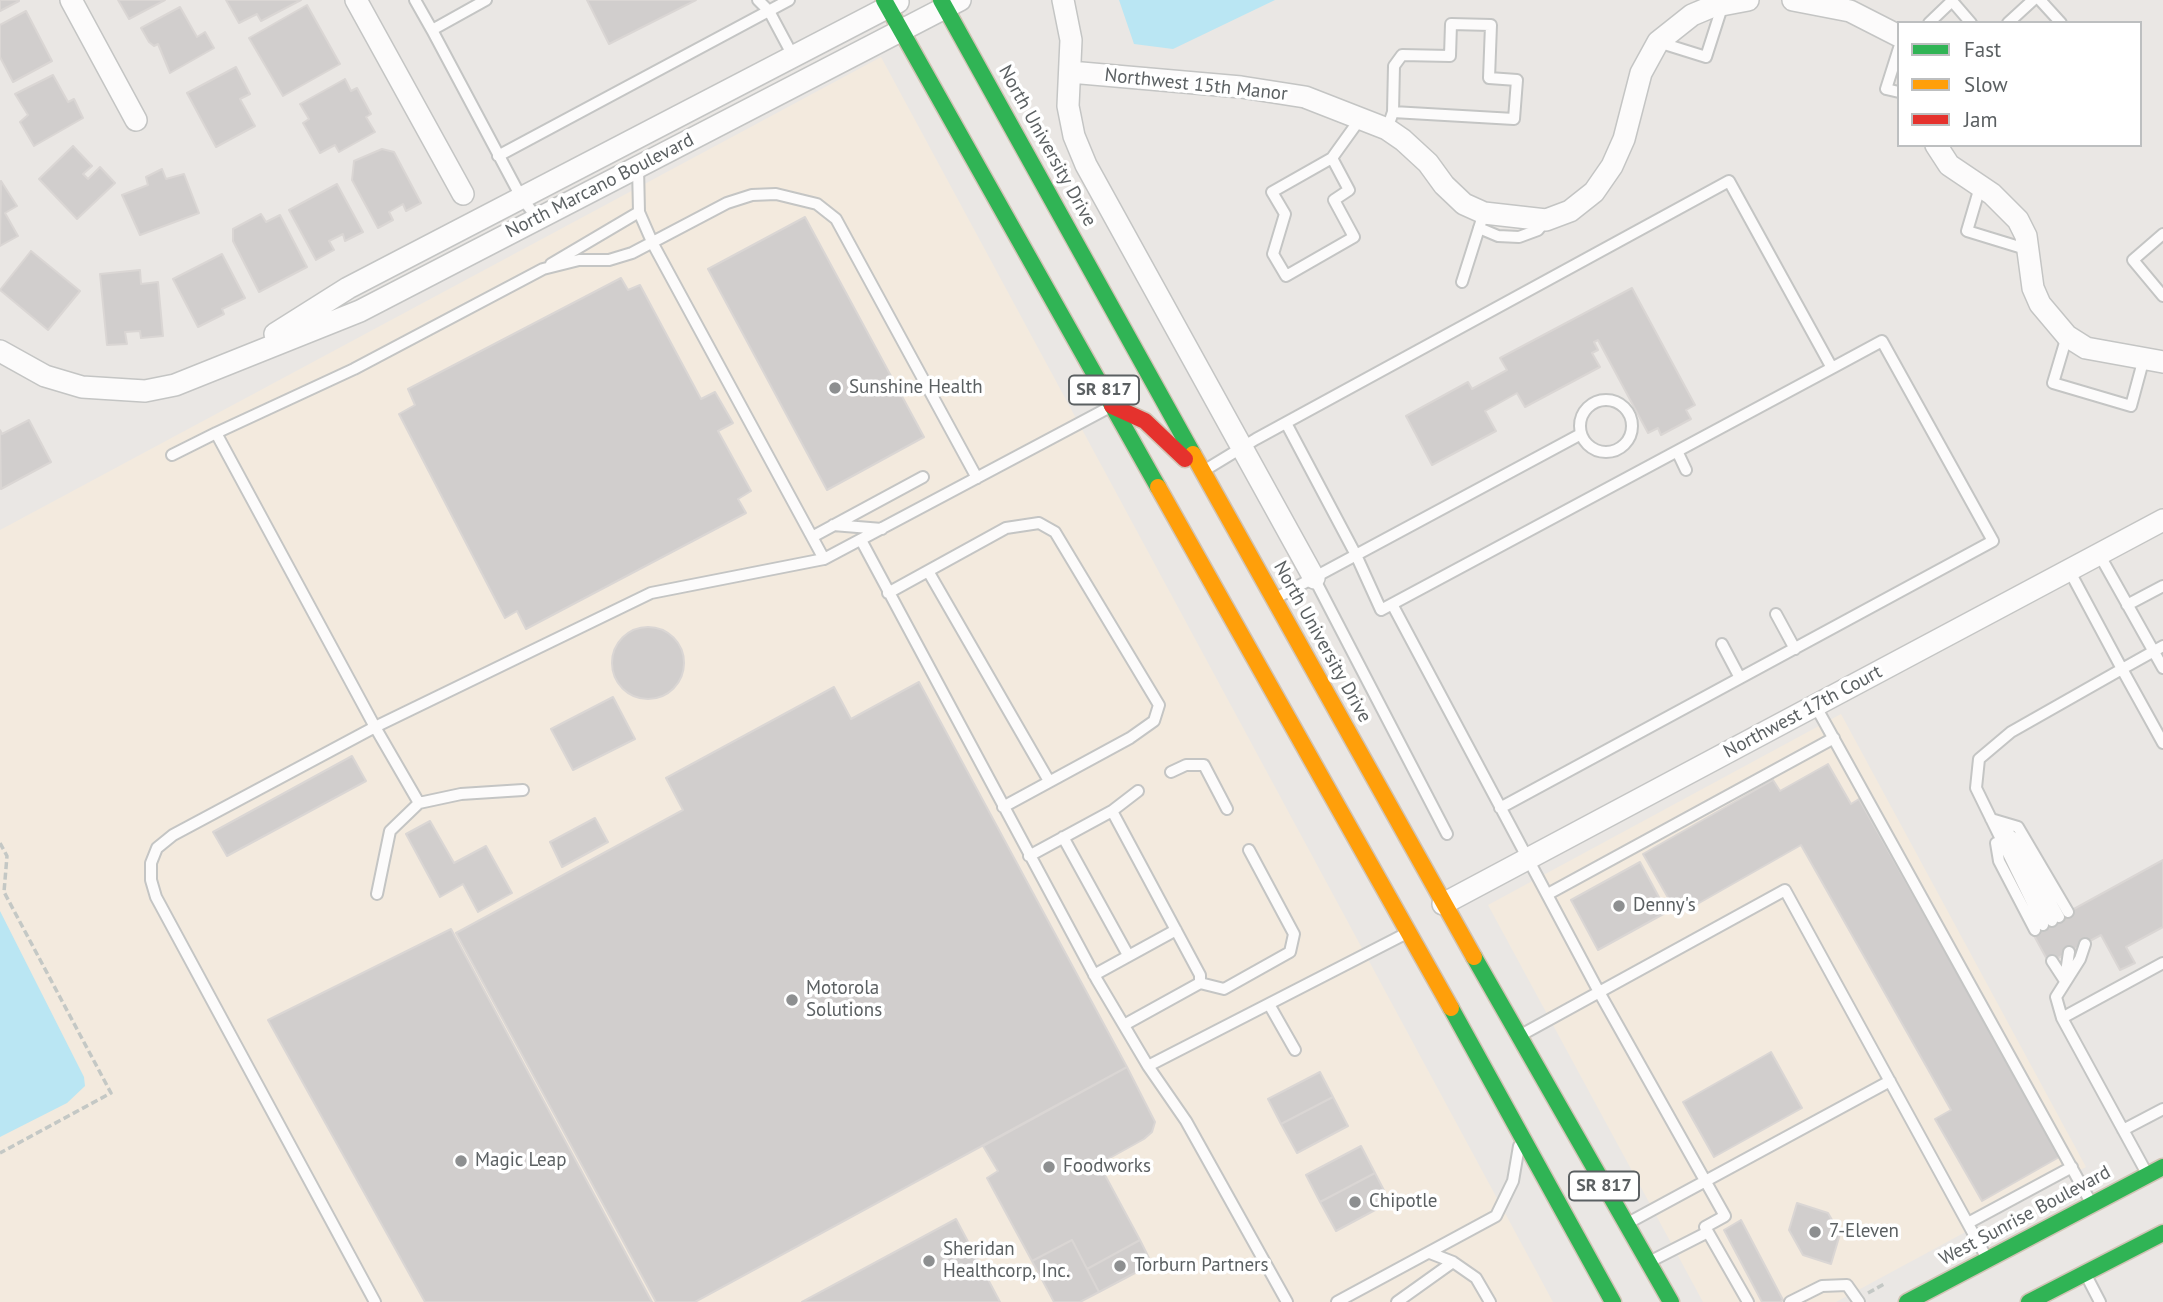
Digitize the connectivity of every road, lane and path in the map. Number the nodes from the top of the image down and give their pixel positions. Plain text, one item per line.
1 (71, 0) edge
2 (356, 0) edge
3 (415, 0) edge
4 (486, 0) edge
5 (758, 0) edge
6 (789, 0) edge
7 (1063, 0) edge
8 (2033, 0) edge
9 (2040, 0) edge
10 (1733, 1) edge
11 (1803, 1) edge
12 (891, 2) edge
13 (949, 3) edge
14 (769, 11) junction
15 (1931, 21) edge
16 (1969, 21) edge
17 (2010, 21) edge
18 (2059, 21) edge
19 (432, 30) junction
20 (901, 30) junction
21 (1897, 35) edge
22 (1658, 42) junction
23 (1897, 54) edge
24 (793, 56) junction
25 (1070, 72) junction
26 (1897, 92) edge
27 (1360, 119) junction
28 (136, 120) dead end
29 (1390, 121) junction
30 (1937, 147) edge
31 (498, 156) junction
32 (1332, 158) junction
33 (638, 167) junction
34 (1980, 187) junction
35 (463, 194) dead end
36 (521, 197) junction
37 (639, 212) junction
38 (541, 217) junction
39 (1481, 220) junction
40 (2163, 234) edge
41 (653, 244) junction
42 (2029, 250) junction
43 (543, 269) junction
44 (1462, 282) dead end
45 (2163, 296) edge
46 (2067, 335) junction
47 (234, 359) junction
48 (2154, 360) edge
49 (6, 362) edge
50 (1832, 368) junction
51 (1112, 406) junction
52 (1286, 423) junction
53 (216, 433) junction
54 (1580, 434) junction
55 (1242, 448) junction
56 (1677, 452) junction
57 (172, 455) dead end
58 (1686, 470) dead end
59 (1203, 472) junction
60 (923, 477) dead end
61 (977, 478) junction
62 (2163, 520) edge
63 (833, 525) junction
64 (882, 528) junction
65 (812, 537) junction
66 (861, 540) junction
67 (2099, 554) junction
68 (1356, 555) junction
69 (824, 559) junction
70 (2069, 570) junction
71 (928, 571) junction
72 (1314, 578) junction
73 (2163, 586) edge
74 (888, 593) junction
75 (1274, 599) junction
76 (1392, 604) junction
77 (2127, 605) junction
78 (1776, 614) dead end
79 (1722, 644) dead end
80 (1795, 649) junction
81 (2158, 649) edge
82 (2163, 668) edge
83 (2122, 669) junction
84 (1740, 678) junction
85 (1815, 705) junction
86 (374, 727) junction
87 (1833, 738) junction
88 (2163, 743) edge
89 (1171, 772) dead end
90 (1049, 781) junction
91 (523, 790) dead end
92 (1138, 791) dead end
93 (419, 803) junction
94 (1003, 807) junction
95 (1500, 808) junction
96 (1227, 809) dead end
97 (1112, 811) junction
98 (1992, 819) junction
99 (1447, 834) dead end
100 (1063, 837) junction
101 (0, 843) edge
102 (1249, 850) dead end
103 (1030, 856) junction
104 (1528, 859) junction
105 (1384, 887) junction
106 (377, 894) dead end
107 (1548, 894) junction
108 (1406, 899) dead end
109 (1437, 904) junction
110 (2051, 921) junction
111 (1176, 930) junction
112 (1414, 933) junction
113 (1444, 938) dead end
114 (2069, 952) junction
115 (1128, 955) junction
116 (2163, 962) edge
117 (1480, 966) junction
118 (1094, 975) junction
119 (2065, 981) junction
120 (1200, 983) junction
121 (1599, 992) junction
122 (1270, 1006) junction
123 (2063, 1018) junction
124 (1124, 1025) junction
125 (1519, 1036) junction
126 (1295, 1050) dead end
127 (1148, 1066) junction
128 (1890, 1081) junction
129 (2163, 1109) edge
130 (2123, 1130) junction
131 (1521, 1136) junction
132 (0, 1153) edge
133 (2072, 1167) junction
134 (2163, 1167) edge
135 (2148, 1175) junction
136 (1707, 1183) junction
137 (2092, 1204) junction
138 (1968, 1223) junction
139 (1626, 1224) junction
140 (1708, 1232) junction
141 (2163, 1233) edge
142 (1430, 1253) junction
143 (1987, 1259) junction
144 (1454, 1262) junction
145 (1648, 1263) junction
146 (2085, 1274) junction
147 (1744, 1301) edge
148 (375, 1302) edge
149 (1287, 1302) edge
150 (1337, 1302) edge
151 (1396, 1302) edge
152 (1490, 1302) edge
153 (1613, 1302) edge
154 (1671, 1302) edge
155 (1790, 1302) edge
156 (1859, 1302) edge
157 (1907, 1302) edge
158 (2029, 1302) edge
159 (2100, 1302) edge

1 - 28 street
2 - 35 street
3 - 19 lane
4 - 19 lane
5 - 14 lane
6 - 14 lane
7 - 25 street
8 - 17 lane
9 - 18 lane
10 - 22 street, Northwest 15th Manor
10 - 22 lane
11 - 21 street
12 - 20 main road, SR 817
12 - 24 street, North Marcano Boulevard
13 - 20 street, North Marcano Boulevard
13 - 59 main road, North University Drive / SR 817
14 - 24 lane
14 - 31 lane
15 - 16 lane
19 - 31 lane
20 - 33 street, North Marcano Boulevard
20 - 51 main road, SR 817
22 - 39 street, Northwest 15th Manor
23 - 26 lane
24 - 36 street, North Marcano Boulevard
25 - 27 street, Northwest 15th Manor
25 - 55 street
27 - 29 street, Northwest 15th Manor
27 - 32 lane
29 - 29 lane
29 - 39 street, Northwest 15th Manor
30 - 34 street
31 - 36 lane
32 - 32 lane
33 - 37 lane
33 - 38 street, North Marcano Boulevard
34 - 42 street
34 - 42 lane
36 - 38 lane
36 - 47 street, North Marcano Boulevard
37 - 41 lane
37 - 43 lane
38 - 47 street, North Marcano Boulevard
39 - 44 lane
40 - 45 lane
41 - 43 lane
41 - 61 lane
41 - 65 lane
42 - 46 street
43 - 53 lane
46 - 48 street
46 - 48 lane
47 - 49 street, North Marcano Boulevard
50 - 52 lane
50 - 56 lane
50 - 80 lane
51 - 59 main road
51 - 61 lane
51 - 105 main road, SR 817
52 - 55 lane
52 - 68 lane
53 - 57 lane
53 - 86 lane
54 - 54 lane
54 - 68 lane
55 - 59 lane
55 - 72 street
56 - 58 lane
56 - 76 lane
59 - 75 main road, North University Drive / SR 817
60 - 63 lane
61 - 64 lane
62 - 67 street, Northwest 17th Court
63 - 64 lane
63 - 65 lane
64 - 66 lane
65 - 69 lane
66 - 69 lane
66 - 74 lane
67 - 70 street, Northwest 17th Court
67 - 77 lane
68 - 72 lane
68 - 76 lane
69 - 86 lane
70 - 83 lane
70 - 85 street, Northwest 17th Court
71 - 74 lane
71 - 90 lane
71 - 90 lane
72 - 75 lane
72 - 99 lane
73 - 77 lane
74 - 94 lane
75 - 109 main road, North University Drive / SR 817
76 - 95 lane
77 - 81 lane
78 - 80 lane
79 - 84 lane
80 - 84 lane
81 - 82 lane
81 - 83 lane
83 - 88 lane
83 - 98 lane
84 - 95 lane
85 - 87 lane
85 - 104 street, Northwest 17th Court
86 - 93 lane
86 - 148 lane
87 - 107 lane
87 - 133 lane
89 - 96 lane
90 - 94 lane
91 - 93 lane
92 - 97 lane
93 - 106 lane
94 - 103 lane
95 - 104 lane
97 - 100 lane
97 - 111 lane
98 - 110 lane
98 - 110 lane
98 - 110 lane
100 - 103 lane
100 - 115 lane
101 - 132 path
102 - 120 lane
103 - 118 lane
104 - 107 lane
104 - 109 street, Northwest 17th Court
105 - 108 main road
105 - 112 main road, SR 817
107 - 121 lane
109 - 117 main road, North University Drive / SR 817
111 - 115 lane
111 - 120 lane
112 - 122 lane
112 - 131 main road, SR 817
113 - 117 main road
114 - 119 lane
114 - 119 lane
114 - 119 lane
115 - 118 lane
116 - 123 lane
117 - 125 main road, North University Drive / SR 817
118 - 124 lane
119 - 123 lane
120 - 124 lane
121 - 125 lane
121 - 128 lane
121 - 136 lane
122 - 126 lane
122 - 127 lane
123 - 130 lane
124 - 127 lane
125 - 139 main road, North University Drive / SR 817
127 - 149 lane
128 - 136 lane
128 - 138 lane
129 - 130 lane
130 - 135 lane
131 - 142 lane
131 - 153 main road, SR 817
133 - 137 lane
133 - 138 lane
134 - 135 main road, West Sunrise Boulevard
135 - 137 main road, West Sunrise Boulevard
136 - 139 lane
136 - 140 lane
137 - 143 main road, West Sunrise Boulevard
138 - 143 lane
139 - 145 main road, North University Drive / SR 817
140 - 145 lane
140 - 147 lane
141 - 146 main road
142 - 144 lane
142 - 150 lane
143 - 157 main road, West Sunrise Boulevard
144 - 151 lane
144 - 152 lane
145 - 154 main road, North University Drive / SR 817
146 - 158 main road
146 - 159 lane
155 - 156 lane

